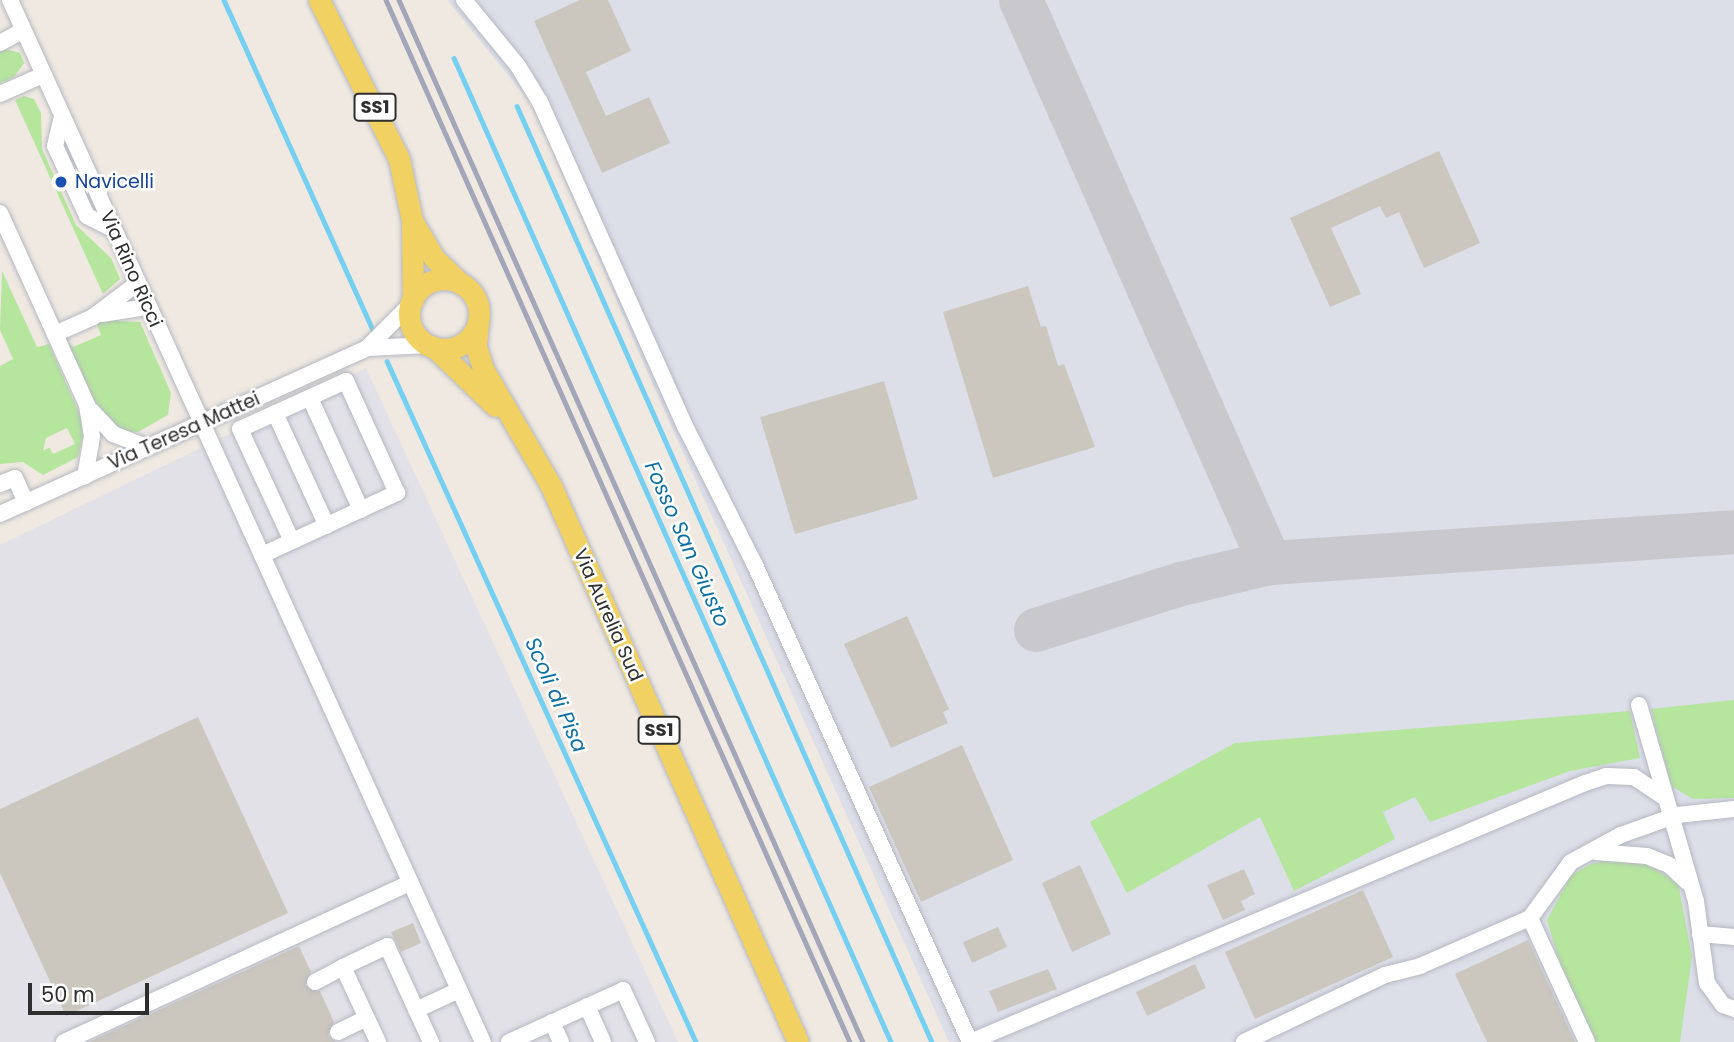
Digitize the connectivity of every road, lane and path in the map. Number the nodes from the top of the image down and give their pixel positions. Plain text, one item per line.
1 (10, 0) edge
2 (319, 0) edge
3 (464, 0) edge
4 (23, 30) junction
5 (0, 43) edge
6 (43, 75) junction
7 (0, 94) edge
8 (0, 213) edge
9 (412, 220) junction
10 (138, 283) junction
11 (461, 284) junction
12 (412, 302) junction
13 (148, 307) junction
14 (93, 317) junction
15 (478, 322) junction
16 (55, 334) junction
17 (431, 346) junction
18 (367, 348) junction
19 (310, 398) junction
20 (87, 405) junction
21 (275, 413) junction
22 (512, 422) junction
23 (202, 423) junction
24 (147, 447) junction
25 (85, 475) junction
26 (0, 484) edge
27 (26, 502) junction
28 (361, 510) junction
29 (0, 514) edge
30 (327, 526) junction
31 (292, 541) junction
32 (262, 555) junction
33 (1639, 705) dead end
34 (1665, 798) junction
35 (1734, 809) edge
36 (1671, 817) junction
37 (1590, 852) junction
38 (410, 883) junction
39 (1689, 883) junction
40 (1530, 918) junction
41 (1700, 934) junction
42 (1734, 937) edge
43 (343, 967) junction
44 (316, 982) dead end
45 (459, 990) junction
46 (587, 1006) junction
47 (1734, 1009) edge
48 (416, 1010) junction
49 (367, 1018) junction
50 (552, 1022) junction
51 (338, 1031) dead end
52 (515, 1041) edge
53 (64, 1042) edge
54 (377, 1042) edge
55 (431, 1042) edge
56 (483, 1042) edge
57 (561, 1042) edge
58 (603, 1042) edge
59 (647, 1042) edge
60 (798, 1042) edge
61 (1244, 1042) edge
62 (1587, 1042) edge

1 - 4 street, Via Rino Ricci
2 - 9 main road, SS1
3 - 34 street
4 - 5 street
4 - 6 street, Via Rino Ricci
6 - 7 street
6 - 10 street, Via Rino Ricci
8 - 16 street
9 - 11 main road, SS1
9 - 12 main road, SS1
10 - 13 street, Via Rino Ricci
10 - 14 street
11 - 12 main road
11 - 15 main road, SS1
12 - 17 main road, SS1
12 - 18 street
13 - 14 street
13 - 23 street, Via Rino Ricci
14 - 16 street
15 - 17 main road
15 - 22 main road, SS1
16 - 20 street
17 - 18 street
17 - 22 main road, SS1
18 - 23 street, Via Teresa Mattei
19 - 21 street
19 - 28 street
19 - 28 street
20 - 24 street
20 - 25 street
21 - 30 street
21 - 31 street
22 - 60 main road, Via Aurelia Sud / SS1
23 - 24 street, Via Teresa Mattei
23 - 32 street, Via Rino Ricci
24 - 25 street, Via Teresa Mattei
25 - 27 street, Via Teresa Mattei
26 - 27 street
27 - 29 street, Via Teresa Mattei
28 - 30 street
30 - 31 street
31 - 32 street
32 - 38 street, Via Rino Ricci
33 - 34 street
34 - 36 street
35 - 36 street
36 - 37 street
36 - 39 street
37 - 39 street
37 - 40 street
38 - 45 street, Via Rino Ricci
38 - 53 street
39 - 41 street
40 - 61 street
40 - 62 street
41 - 42 street
41 - 47 street
43 - 44 street
43 - 48 street
43 - 49 street
45 - 48 street
45 - 56 street, Via Rino Ricci
46 - 50 street
46 - 58 street
46 - 59 street
48 - 55 street
49 - 51 street
49 - 54 street
50 - 52 street
50 - 57 street

